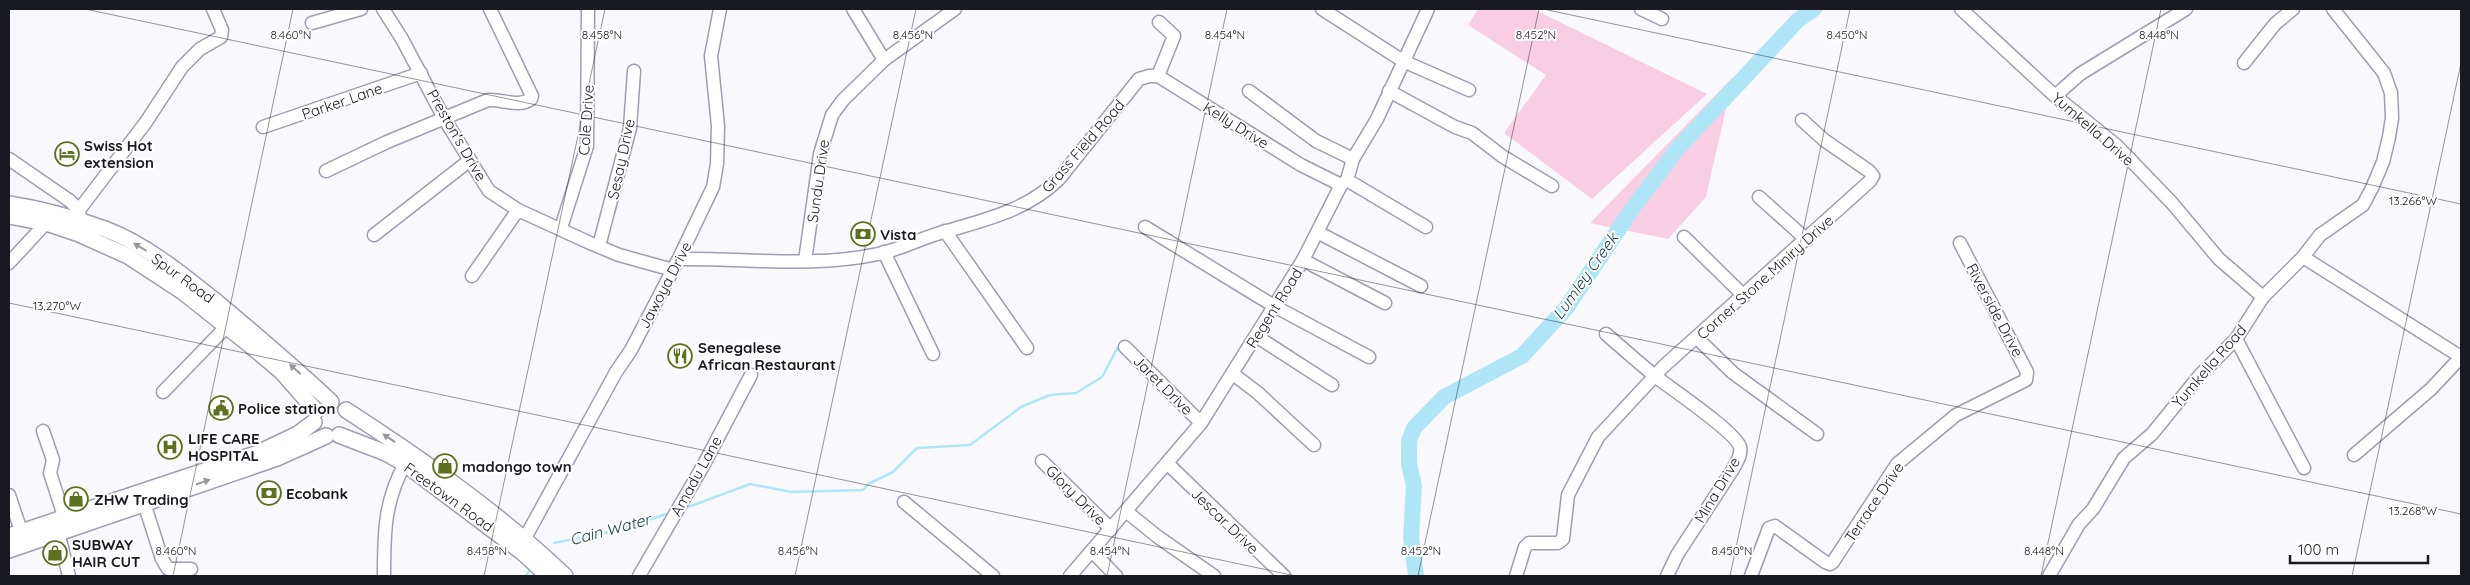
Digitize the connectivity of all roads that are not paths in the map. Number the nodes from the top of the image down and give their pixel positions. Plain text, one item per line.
1 (213, 9) edge
2 (362, 9) edge
3 (383, 9) edge
4 (490, 9) edge
5 (588, 9) edge
6 (720, 9) edge
7 (853, 9) edge
8 (954, 9) edge
9 (1322, 9) edge
10 (1428, 9) edge
11 (1641, 9) edge
12 (1960, 9) edge
13 (2186, 9) edge
14 (2293, 9) edge
15 (2333, 9) edge
16 (1662, 19) dead end
17 (1159, 22) dead end
18 (312, 23) dead end
19 (884, 60) junction
20 (1403, 61) junction
21 (2244, 64) dead end
22 (634, 71) dead end
23 (421, 73) junction
24 (1158, 76) junction
25 (1469, 90) dead end
26 (1249, 91) dead end
27 (1389, 91) junction
28 (2055, 96) junction
29 (446, 120) junction
30 (1802, 120) dead end
31 (263, 127) dead end
32 (9, 159) edge
33 (1353, 159) junction
34 (470, 160) junction
35 (326, 171) dead end
36 (1344, 182) junction
37 (1552, 186) dead end
38 (1759, 197) dead end
39 (9, 204) edge
40 (518, 210) junction
41 (9, 216) edge
42 (79, 222) junction
43 (46, 223) junction
44 (1145, 227) dead end
45 (1426, 227) dead end
46 (561, 228) junction
47 (945, 231) junction
48 (1319, 233) junction
49 (374, 236) dead end
50 (1684, 237) dead end
51 (1807, 240) junction
52 (1960, 243) dead end
53 (599, 246) junction
54 (884, 252) junction
55 (2303, 257) junction
56 (1303, 260) junction
57 (805, 261) junction
58 (9, 262) edge
59 (677, 264) junction
60 (472, 276) dead end
61 (1421, 286) dead end
62 (1744, 296) junction
63 (2262, 297) junction
64 (1385, 303) dead end
65 (1274, 306) junction
66 (227, 326) junction
67 (1606, 334) dead end
68 (1256, 336) junction
69 (1697, 338) junction
70 (2236, 339) junction
71 (1125, 347) dead end
72 (1027, 348) dead end
73 (933, 354) dead end
74 (1369, 357) dead end
75 (2461, 357) edge
76 (1233, 374) junction
77 (751, 375) dead end
78 (1656, 376) junction
79 (2028, 377) joint
80 (1332, 385) dead end
81 (163, 392) dead end
82 (331, 402) junction
83 (346, 410) junction
84 (315, 416) junction
85 (1201, 423) junction
86 (43, 431) dead end
87 (1817, 434) dead end
88 (332, 436) junction
89 (1314, 445) dead end
90 (2354, 455) dead end
91 (1042, 461) dead end
92 (405, 464) junction
93 (1168, 464) junction
94 (2304, 468) dead end
95 (9, 495) edge
96 (904, 502) dead end
97 (144, 503) junction
98 (1127, 512) junction
99 (62, 526) junction
100 (1111, 529) junction
101 (18, 537) edge
102 (525, 538) junction
103 (9, 550) edge
104 (1092, 551) junction
105 (191, 569) dead end
106 (69, 576) edge
107 (384, 576) edge
108 (548, 576) edge
109 (565, 576) edge
110 (639, 576) edge
111 (993, 576) edge
112 (1070, 576) edge
113 (1116, 576) edge
114 (1214, 576) edge
115 (1284, 576) edge
116 (1516, 576) edge
117 (1667, 576) edge
118 (1750, 576) edge
119 (2049, 576) edge

1 - 42 street
2 - 18 street
3 - 23 street, Preston's Drive
4 - 29 street
5 - 46 street, Cole Drive
6 - 59 street, Jawoya Drive
7 - 19 street
8 - 19 street, Sundu Drive
9 - 20 street
10 - 20 street, Regent Road
11 - 16 street
12 - 28 street, Yumkella Drive
13 - 28 street
14 - 21 street
15 - 55 street, Yumkella Road
17 - 24 street
19 - 57 street, Sundu Drive
20 - 25 street
20 - 27 street, Regent Road
22 - 53 street, Sesay Drive
23 - 29 street, Preston's Drive
23 - 31 street, Parker Lane
24 - 36 street, Kelly Drive
24 - 47 street, Grass Field Road
26 - 33 street
27 - 33 street, Regent Road
27 - 37 street
28 - 63 street, Yumkella Drive
29 - 34 street, Preston's Drive
29 - 35 street
30 - 51 street, Corner Stone Miniry Drive
32 - 42 street
33 - 36 street, Regent Road
34 - 40 street, Preston's Drive
34 - 49 street
36 - 45 street, Kelly Drive
36 - 48 street, Regent Road
38 - 51 street
39 - 42 main road, Spur Road
40 - 46 street, Preston's Drive
40 - 60 street
41 - 43 main road, Spur Road
42 - 43 main road, Spur Road
42 - 66 main road, Spur Road
82 -> 42 main road, Spur Road
43 - 58 street
44 - 65 street
46 - 53 street, Preston's Drive
47 - 54 street, Grass Field Road
47 - 72 street
48 - 56 street, Regent Road
48 - 61 street
50 - 62 street
51 - 62 street, Corner Stone Miniry Drive
52 - 79 street, Riverside Drive
53 - 59 street, Preston's Drive
54 - 57 street, Grass Field Road
54 - 73 street
55 - 63 street, Yumkella Road
55 - 75 street
56 - 64 street
56 - 65 street, Regent Road
57 - 59 street, Grass Field Road
59 - 102 street, Jawoya Drive
62 - 69 street, Corner Stone Miniry Drive
63 - 70 street, Yumkella Road
65 - 68 street, Regent Road
65 - 74 street
66 - 81 street
66 - 84 main road, Spur Road
67 - 78 street
68 - 76 street, Regent Road
68 - 80 street
69 - 78 street, Corner Stone Miniry Drive
69 - 87 street
70 - 94 street
70 - 119 street, Yumkella Road
71 - 85 street, Jaret Drive
75 - 90 street
76 - 85 street, Regent Road
76 - 89 street
77 - 110 street, Amadu Lane
78 - 116 street, Corner Stone Miniry Drive
78 - 117 street, Mina Drive
79 - 118 street, Terrace Drive
82 - 83 main road
82 - 84 main road
83 - 88 main road
102 -> 83 main road, Freetown Road
84 - 88 main road
84 - 99 main road
85 - 93 street, Regent Road
86 - 99 street
88 - 92 main road, Freetown Road
97 -> 88 main road
91 - 100 street, Glory Drive
92 - 107 street
92 - 108 main road, Freetown Road
93 - 98 street, Regent Road
93 - 115 street, Jescar Drive
95 - 101 street
96 - 111 street
97 - 99 main road
97 - 105 street
98 - 100 street, Regent Road
98 - 114 street
99 - 101 main road
99 - 106 street
100 - 104 street, Regent Road
101 - 103 main road
102 - 109 main road, Freetown Road
104 - 112 street, Regent Road
104 - 113 street

